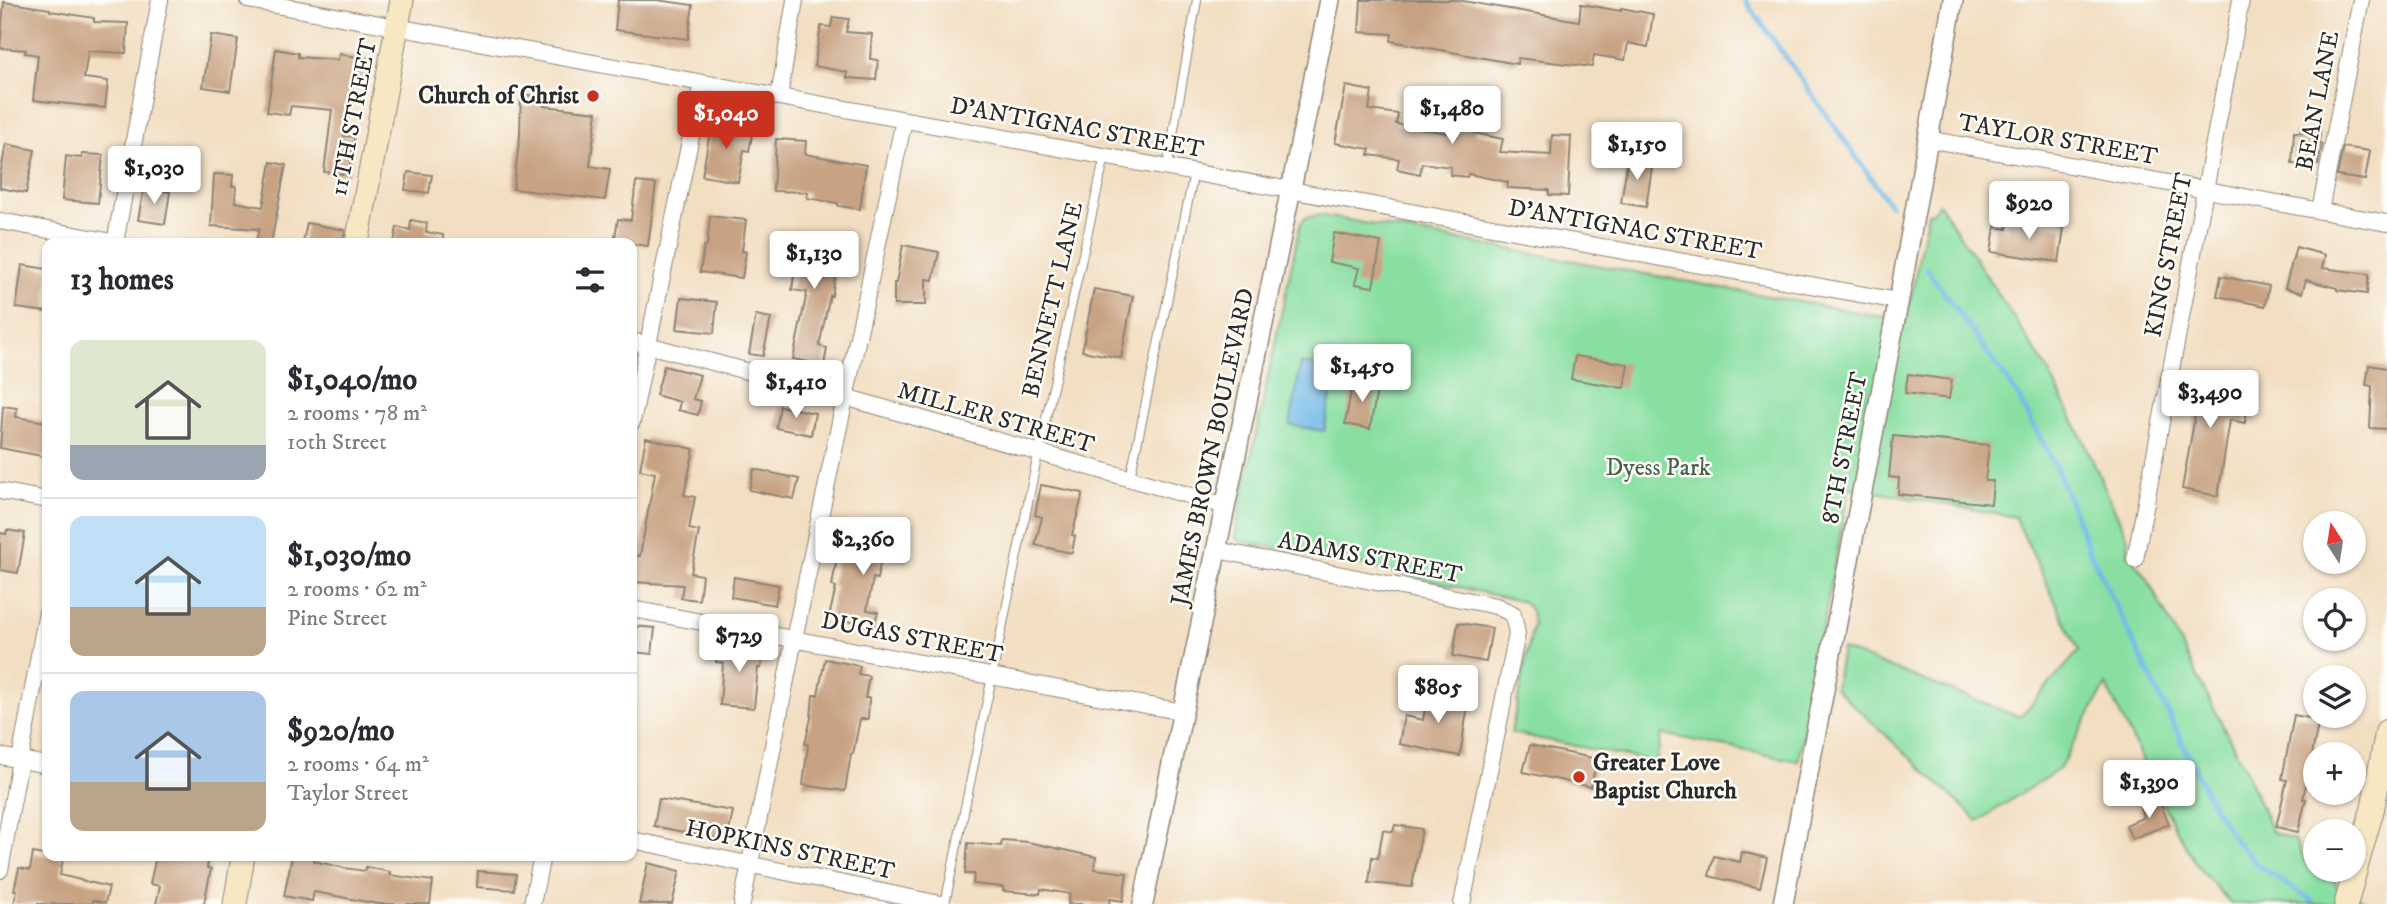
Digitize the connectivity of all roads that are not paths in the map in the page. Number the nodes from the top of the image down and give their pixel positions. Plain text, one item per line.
1 (160, 0) edge
2 (248, 0) edge
3 (402, 0) edge
4 (795, 0) edge
5 (1197, 0) edge
6 (1331, 0) edge
7 (1953, 0) edge
8 (2241, 0) edge
9 (2361, 0) edge
10 (397, 27) junction
11 (702, 83) junction
12 (779, 97) junction
13 (904, 120) junction
14 (1927, 139) junction
15 (1105, 156) junction
16 (1167, 168) junction
17 (1194, 173) junction
18 (1291, 190) junction
19 (2205, 190) junction
20 (2320, 211) junction
21 (0, 221) edge
22 (2387, 223) edge
23 (90, 238) edge
24 (117, 238) edge
25 (358, 238) edge
26 (1900, 292) junction
27 (640, 343) edge
28 (637, 373) edge
29 (845, 397) junction
30 (1038, 454) junction
31 (1130, 480) junction
32 (0, 491) edge
33 (42, 499) edge
34 (1226, 506) junction
35 (1217, 550) junction
36 (2135, 560) dead end
37 (637, 610) edge
38 (42, 639) edge
39 (794, 639) junction
40 (991, 676) junction
41 (1183, 712) junction
42 (2387, 731) edge
43 (0, 756) edge
44 (20, 760) junction
45 (42, 764) edge
46 (2387, 775) edge
47 (2373, 807) junction
48 (637, 841) edge
49 (242, 861) edge
50 (538, 861) edge
51 (751, 864) junction
52 (0, 870) edge
53 (235, 904) edge
54 (532, 904) edge
55 (743, 904) edge
56 (942, 904) edge
57 (1143, 904) edge
58 (1462, 904) edge
59 (1783, 904) edge
60 (2346, 904) edge

1 - 24 street
2 - 10 street, D'ANTIGNAC STREET
3 - 10 main road, 11TH STREET
4 - 12 street
5 - 16 lane
6 - 18 street, JAMES BROWN BOULEVARD
7 - 14 street, 8TH STREET
8 - 19 street, KING STREET
9 - 20 street, BEAN LANE
10 - 11 street, D'ANTIGNAC STREET
10 - 25 main road, 11TH STREET
11 - 12 street, D'ANTIGNAC STREET
11 - 27 street
12 - 13 street, D'ANTIGNAC STREET
13 - 15 street, D'ANTIGNAC STREET
13 - 29 street
14 - 19 street, TAYLOR STREET
14 - 26 street, 8TH STREET
15 - 16 street, D'ANTIGNAC STREET
15 - 30 lane, BENNETT LANE
16 - 17 street, D'ANTIGNAC STREET
17 - 18 street, D'ANTIGNAC STREET
17 - 31 lane
18 - 26 street, D'ANTIGNAC STREET
18 - 34 street, JAMES BROWN BOULEVARD
19 - 20 street, TAYLOR STREET
19 - 36 street, KING STREET
20 - 22 street, TAYLOR STREET
21 - 23 street
26 - 59 street, 8TH STREET
27 - 28 street
27 - 29 street, MILLER STREET
29 - 30 street, MILLER STREET
29 - 39 street
30 - 31 street, MILLER STREET
30 - 40 lane, BENNETT LANE
31 - 34 street, MILLER STREET
32 - 33 street
34 - 35 street, JAMES BROWN BOULEVARD
35 - 41 street, JAMES BROWN BOULEVARD
35 - 58 street, ADAMS STREET
37 - 39 street, DUGAS STREET
38 - 44 street
39 - 40 street, DUGAS STREET
39 - 51 street
40 - 41 street, DUGAS STREET
40 - 56 lane, BENNETT LANE
41 - 57 street, JAMES BROWN BOULEVARD
42 - 47 main road
43 - 44 street
44 - 45 street
44 - 52 street
46 - 47 street
47 - 60 main road
48 - 51 street, HOPKINS STREET
49 - 53 main road
50 - 54 street
51 - 55 street
51 - 56 street, HOPKINS STREET

